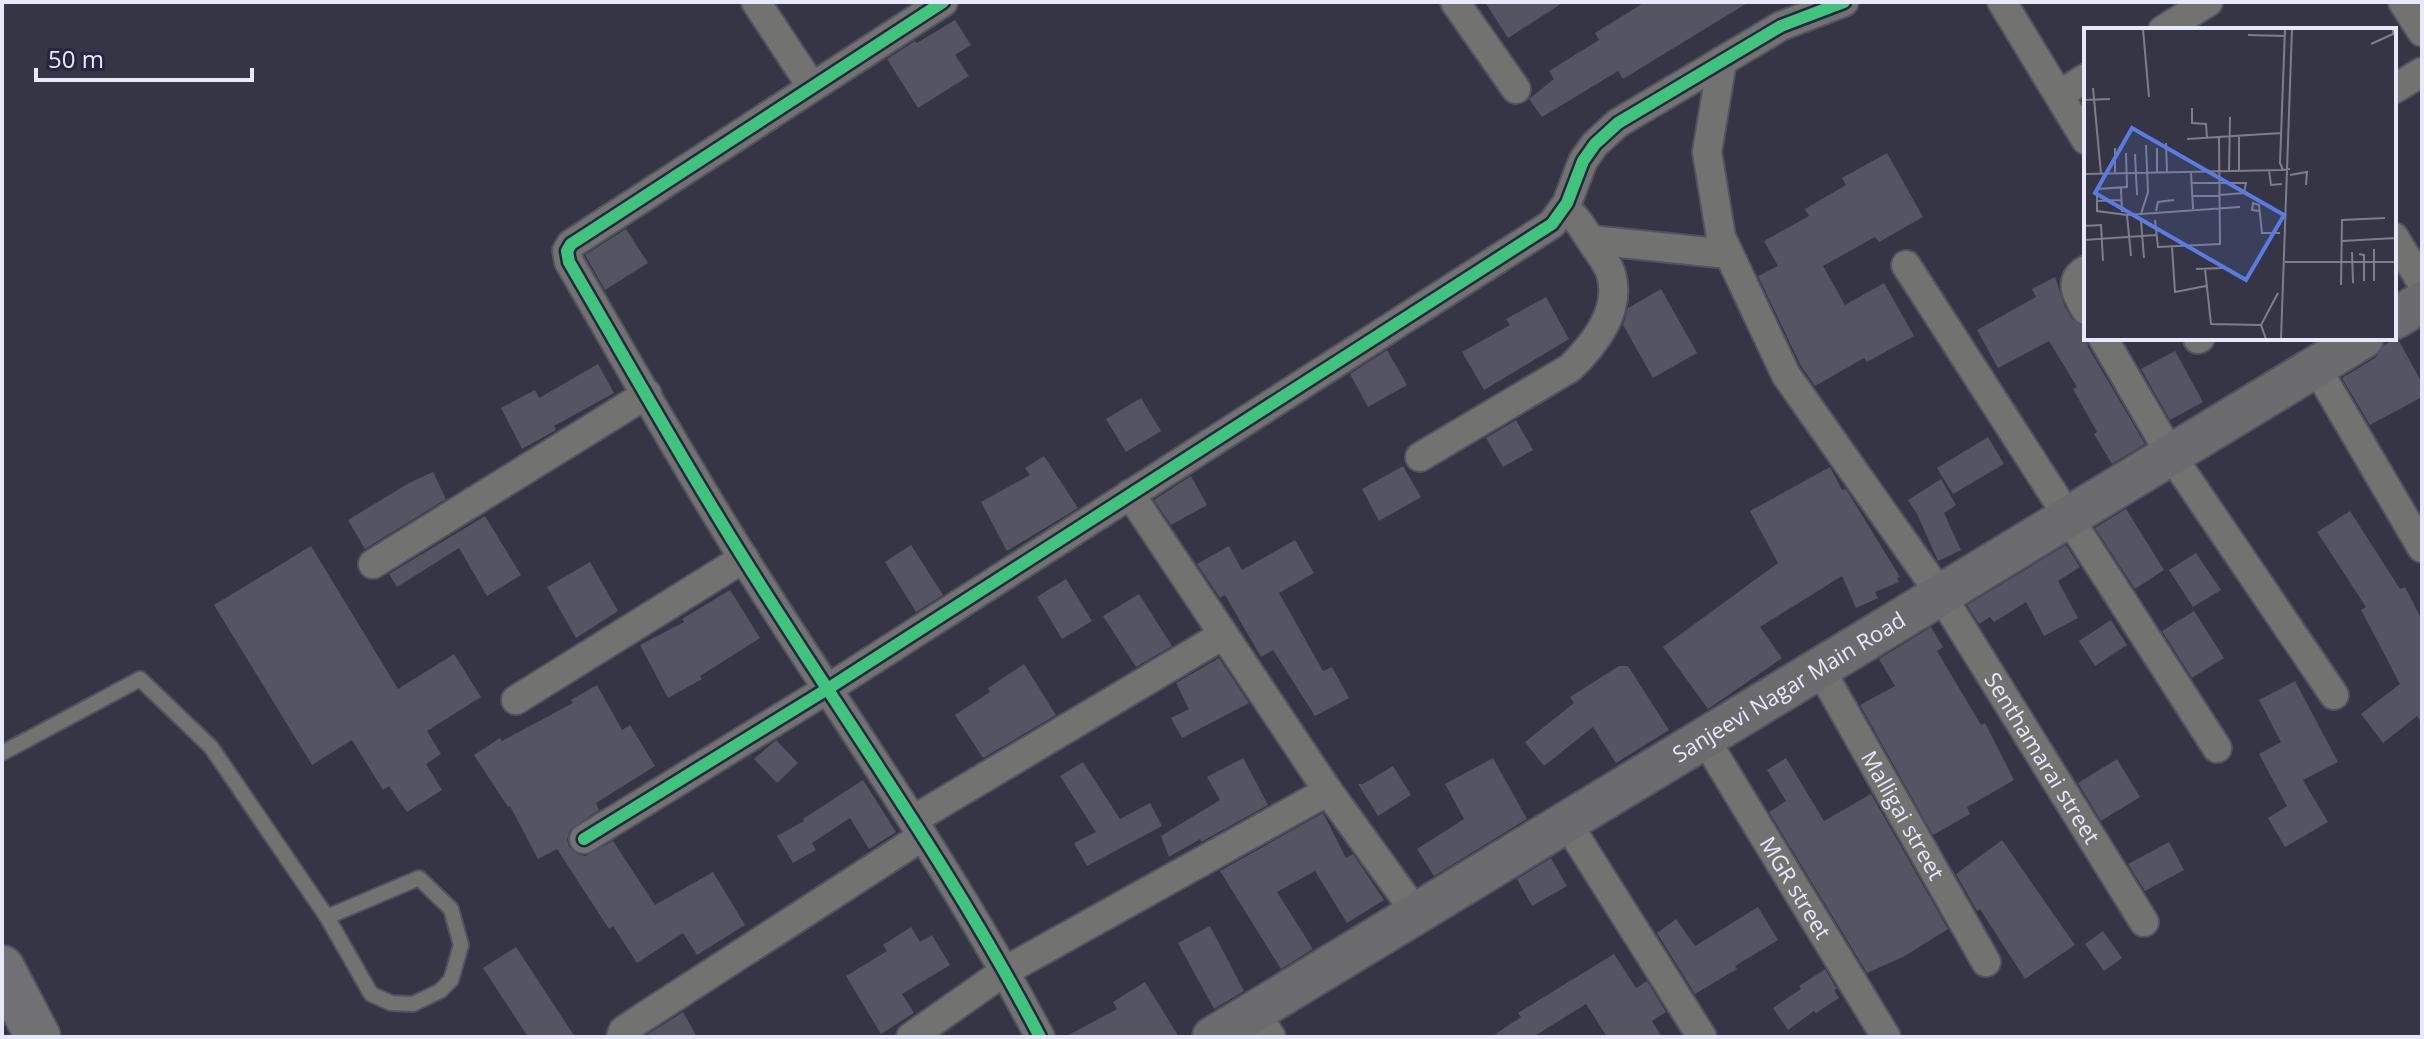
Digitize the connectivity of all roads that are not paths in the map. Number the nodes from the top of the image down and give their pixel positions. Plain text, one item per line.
1 (756, 2) edge
2 (943, 2) edge
3 (1455, 2) edge
4 (1844, 2) edge
5 (2002, 2) edge
6 (2208, 2) edge
7 (2403, 2) edge
8 (2166, 28) edge
9 (2422, 32) edge
10 (1722, 61) junction
11 (2422, 72) edge
12 (2084, 79) edge
13 (812, 87) junction
14 (2396, 88) edge
15 (1516, 89) dead end
16 (2059, 95) junction
17 (2084, 137) edge
18 (1564, 208) junction
19 (1591, 240) junction
20 (2396, 240) edge
21 (1728, 254) junction
22 (1906, 265) dead end
23 (2084, 271) edge
24 (2422, 283) edge
25 (2422, 302) edge
26 (2084, 307) edge
27 (2396, 318) edge
28 (2104, 340) edge
29 (2360, 340) edge
30 (2316, 367) junction
31 (647, 394) junction
32 (2171, 455) junction
33 (1420, 457) dead end
34 (1130, 494) junction
35 (2070, 516) junction
36 (2422, 548) edge
37 (744, 558) junction
38 (373, 564) dead end
39 (1941, 595) junction
40 (1223, 635) junction
41 (1820, 669) junction
42 (829, 688) junction
43 (2334, 695) dead end
44 (516, 700) dead end
45 (1705, 739) junction
46 (2217, 748) dead end
47 (2, 753) edge
48 (1328, 791) junction
49 (1567, 823) junction
50 (918, 828) junction
51 (584, 839) dead end
52 (1417, 914) junction
53 (327, 917) junction
54 (2144, 922) dead end
55 (1986, 962) dead end
56 (2, 968) edge
57 (1005, 971) junction
58 (1262, 1024) edge
59 (38, 1037) edge
60 (621, 1037) edge
61 (911, 1037) edge
62 (1040, 1037) edge
63 (1213, 1037) edge
64 (1702, 1037) edge
65 (1886, 1037) edge

1 - 13 street
2 - 13 street
3 - 15 street
4 - 10 street
5 - 16 street
6 - 8 street
7 - 9 street
10 - 18 street
10 - 21 street, Senthamarai street
11 - 14 street
12 - 16 street
13 - 31 street
16 - 17 street
18 - 19 street
18 - 34 street
19 - 21 street
19 - 33 street
20 - 24 street
21 - 39 street, Senthamarai street
22 - 35 street
23 - 26 street
25 - 27 street
28 - 32 street
29 - 30 street, Sanjeevi Nagar Main Road
30 - 32 street, Sanjeevi Nagar Main Road
30 - 36 street
31 - 37 street
31 - 38 street
32 - 35 street, Sanjeevi Nagar Main Road
32 - 43 street
34 - 40 street
34 - 42 street
35 - 39 street, Sanjeevi Nagar Main Road
35 - 46 street
37 - 42 street
37 - 44 street
39 - 41 street, Sanjeevi Nagar Main Road
39 - 54 street, Senthamarai street
40 - 48 street
40 - 50 street
41 - 45 street, Sanjeevi Nagar Main Road
41 - 55 street, Malligai street
42 - 50 street
42 - 51 street
45 - 49 street, Sanjeevi Nagar Main Road
45 - 65 street, MGR street
47 - 53 lane
48 - 52 street
48 - 57 street
49 - 52 street, Sanjeevi Nagar Main Road
49 - 64 street
50 - 57 street
50 - 60 street
52 - 58 street, Sanjeevi Nagar Main Road
53 - 53 lane
56 - 59 highway
57 - 61 street
57 - 62 street
58 - 63 street, Sanjeevi Nagar Main Road

